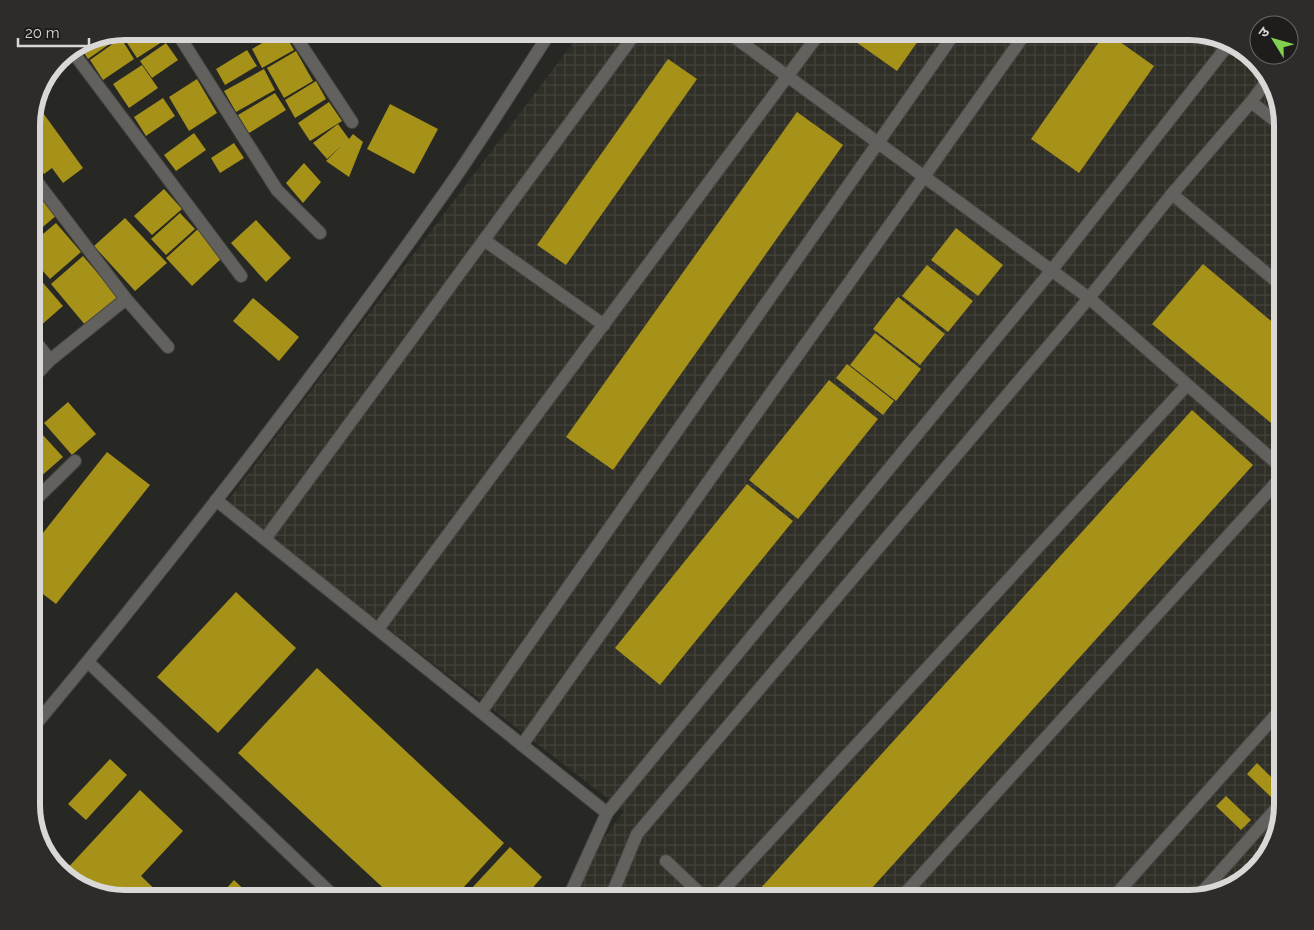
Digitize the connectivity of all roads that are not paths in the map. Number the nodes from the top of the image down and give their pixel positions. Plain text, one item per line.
1 (182, 40) edge
2 (302, 40) edge
3 (545, 40) edge
4 (630, 40) edge
5 (738, 40) edge
6 (815, 40) edge
7 (950, 40) edge
8 (1021, 40) edge
9 (1225, 48) edge
10 (76, 56) edge
11 (788, 77) junction
12 (1264, 85) edge
13 (1251, 102) junction
14 (1273, 119) edge
15 (352, 122) dead end
16 (878, 144) junction
17 (924, 177) junction
18 (40, 185) edge
19 (1172, 194) junction
20 (320, 233) dead end
21 (484, 240) junction
22 (1051, 271) junction
23 (241, 276) dead end
24 (1274, 279) edge
25 (1089, 298) junction
26 (126, 299) junction
27 (604, 324) junction
28 (40, 347) edge
29 (168, 348) dead end
30 (50, 360) junction
31 (40, 371) edge
32 (1188, 385) junction
33 (74, 461) dead end
34 (1274, 461) edge
35 (1274, 485) edge
36 (40, 496) edge
37 (216, 500) junction
38 (265, 539) junction
39 (378, 629) junction
40 (88, 662) junction
41 (481, 712) junction
42 (1274, 717) edge
43 (40, 720) edge
44 (522, 744) junction
45 (607, 813) junction
46 (1273, 813) edge
47 (666, 861) dead end
48 (1206, 888) edge
49 (328, 890) edge
50 (572, 890) edge
51 (614, 890) edge
52 (697, 890) edge
53 (723, 890) edge
54 (908, 890) edge
55 (1120, 890) edge

1 - 20 street
2 - 15 street
3 - 37 street
4 - 21 street
5 - 11 street
6 - 11 street
7 - 16 street
8 - 17 street
9 - 22 street
10 - 23 street
11 - 16 street
11 - 27 street
12 - 13 street
13 - 14 street
13 - 19 street
16 - 17 street
16 - 41 street
17 - 22 street
17 - 44 street
18 - 26 street
19 - 24 street
19 - 25 street
21 - 27 street
21 - 38 street
22 - 25 street
22 - 45 street
25 - 32 street
25 - 51 street
26 - 29 street
26 - 30 street
27 - 39 street
28 - 30 street
30 - 31 street
32 - 34 street
32 - 53 street
33 - 36 street
35 - 54 street
37 - 38 street
37 - 40 street
38 - 39 street
39 - 41 street
40 - 43 street
40 - 49 street
41 - 44 street
42 - 55 street
44 - 45 street
45 - 50 street
46 - 48 street
47 - 52 street

